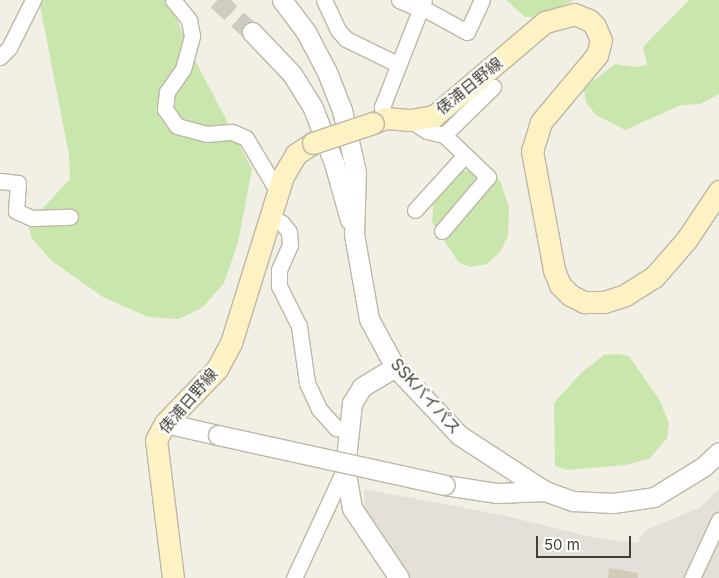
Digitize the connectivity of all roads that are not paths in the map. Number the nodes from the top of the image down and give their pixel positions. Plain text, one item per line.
1 (34, 0) edge
2 (173, 0) edge
3 (282, 0) edge
4 (324, 0) edge
5 (399, 0) edge
6 (482, 0) edge
7 (422, 5) edge
8 (252, 32) tunnel mouth
9 (0, 56) edge
10 (397, 64) junction
11 (492, 87) dead end
12 (379, 120) junction
13 (410, 120) junction
14 (444, 135) junction
15 (465, 155) junction
16 (0, 182) edge
17 (719, 191) edge
18 (278, 192) junction
19 (415, 210) dead end
20 (70, 217) dead end
21 (271, 218) junction
22 (442, 230) dead end
23 (354, 234) junction
24 (395, 367) junction
25 (165, 423) junction
26 (347, 430) junction
27 (719, 452) edge
28 (345, 468) junction
29 (545, 491) junction
30 (719, 520) edge
31 (173, 578) edge
32 (294, 578) edge
33 (399, 578) edge
34 (692, 578) edge

1 - 9 street
2 - 18 street
3 - 23 street, SSKバイパス
4 - 10 street
5 - 7 street
6 - 7 street
7 - 10 street
8 - 23 street
10 - 12 street
11 - 14 street
12 - 13 main road, 俵浦日野線
12 - 18 main road, 俵浦日野線, bridge
13 - 14 street
13 - 17 main road, 俵浦日野線
14 - 15 street
15 - 19 street
15 - 22 street
16 - 20 street
18 - 21 main road, 俵浦日野線
21 - 25 main road, 俵浦日野線
21 - 26 street
23 - 24 street, SSKバイパス
24 - 26 street
24 - 29 street, SSKバイパス
25 - 29 street, bridge
25 - 31 main road, 俵浦日野線
26 - 28 street
27 - 29 street, SSKバイパス
28 - 32 street
28 - 33 street
30 - 34 street

